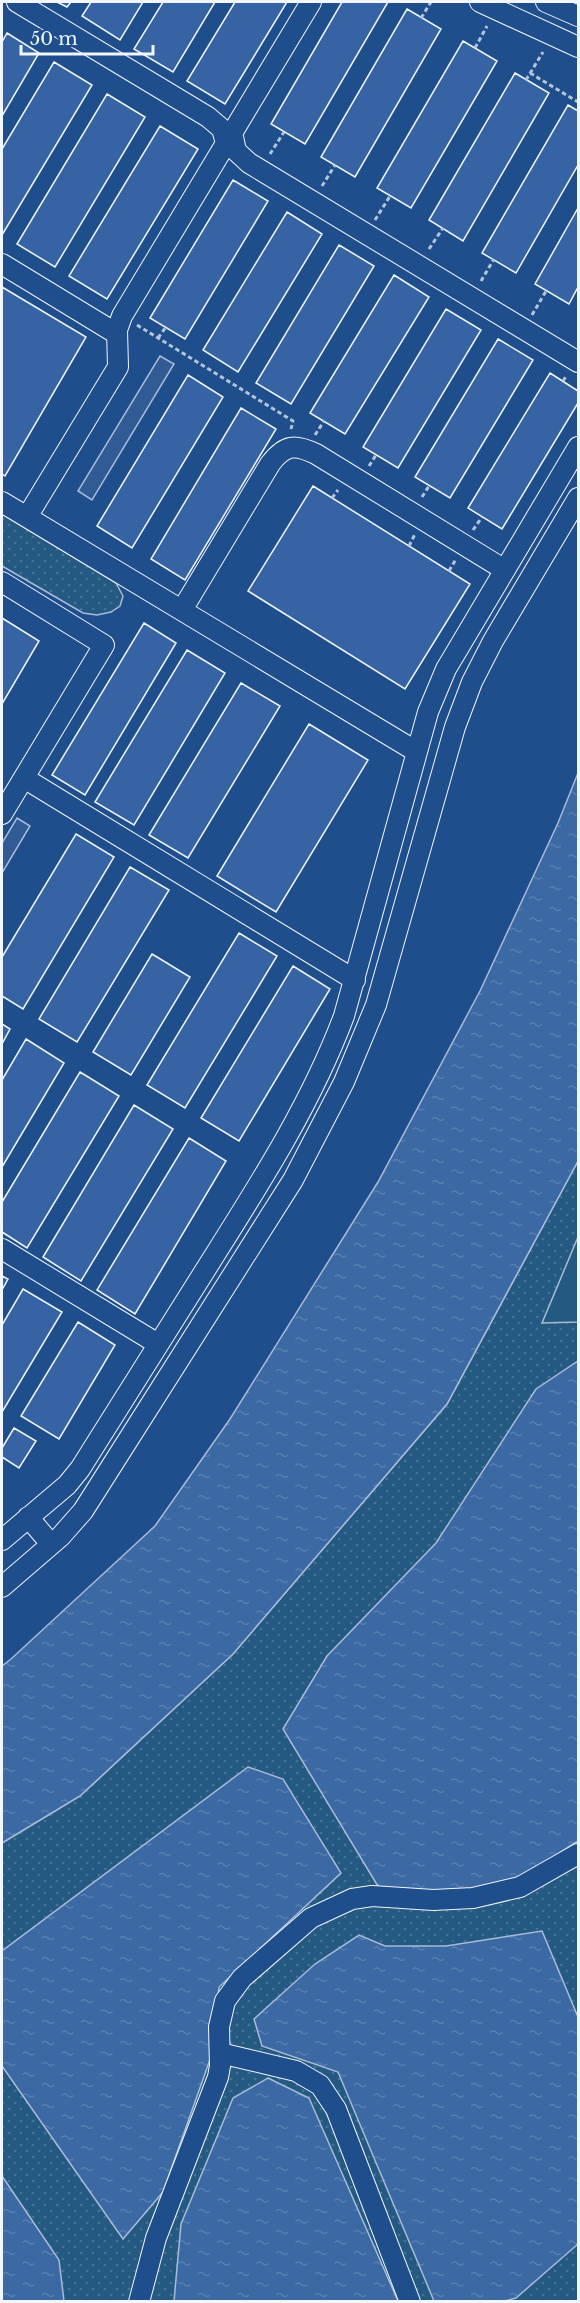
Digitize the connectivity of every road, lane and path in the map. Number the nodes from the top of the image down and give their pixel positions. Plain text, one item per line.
1 (16, 2) edge
2 (311, 2) edge
3 (431, 2) edge
4 (546, 2) edge
5 (488, 5) edge
6 (579, 16) edge
7 (422, 18) dead end
8 (553, 35) junction
9 (579, 46) edge
10 (475, 48) dead end
11 (531, 73) junction
12 (526, 80) dead end
13 (579, 102) edge
14 (229, 138) junction
15 (2, 264) edge
16 (120, 325) junction
17 (165, 327) dead end
18 (158, 338) junction
19 (579, 362) edge
20 (579, 447) edge
21 (286, 449) junction
22 (579, 498) edge
23 (2, 501) edge
24 (27, 517) junction
25 (505, 570) junction
26 (2, 582) edge
27 (182, 610) junction
28 (417, 752) junction
29 (24, 778) junction
30 (2, 814) edge
31 (381, 881) junction
32 (409, 888) junction
33 (374, 911) junction
34 (401, 917) junction
35 (355, 980) junction
36 (2, 1249) edge
37 (158, 1344) junction
38 (28, 1517) junction
39 (2, 1540) edge
40 (51, 1544) junction
41 (3, 1582) edge
42 (579, 1854) edge
43 (220, 2053) junction
44 (139, 2301) edge
45 (410, 2301) edge

1 - 14 lane
2 - 14 lane
3 - 7 path
4 - 6 lane
5 - 8 lane
5 - 10 path
8 - 9 lane
8 - 11 path
11 - 12 path
11 - 13 path
14 - 16 lane
14 - 19 lane
15 - 16 lane
16 - 18 path
16 - 24 lane
17 - 18 path
18 - 21 path
20 - 25 lane
21 - 25 lane
21 - 27 lane
22 - 32 lane
23 - 24 lane
24 - 27 lane
25 - 28 lane
26 - 29 lane
27 - 28 lane
28 - 31 lane
29 - 30 lane
29 - 35 lane
31 - 32 lane
31 - 33 lane
32 - 34 lane
33 - 34 lane
33 - 35 lane
34 - 40 lane
35 - 37 lane
36 - 37 lane
37 - 38 lane
38 - 39 lane
38 - 40 lane
40 - 41 lane
42 - 43 lane
43 - 44 lane
43 - 45 lane

